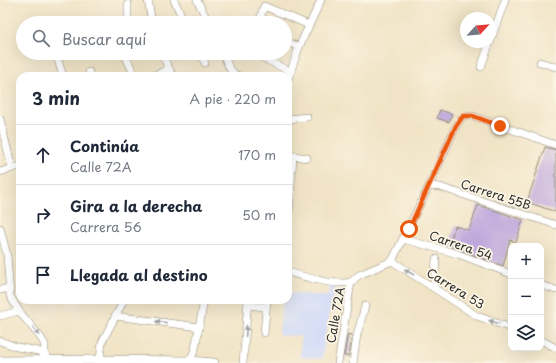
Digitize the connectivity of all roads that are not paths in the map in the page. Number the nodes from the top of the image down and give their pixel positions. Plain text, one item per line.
1 (148, 0) edge
2 (174, 0) edge
3 (197, 0) edge
4 (320, 0) edge
5 (505, 0) edge
6 (128, 4) dead end
7 (128, 16) edge
8 (151, 16) edge
9 (182, 16) edge
10 (206, 16) edge
11 (261, 16) edge
12 (288, 16) edge
13 (292, 18) edge
14 (309, 25) junction
15 (496, 25) edge
16 (292, 44) edge
17 (299, 47) junction
18 (488, 48) edge
19 (57, 60) edge
20 (127, 60) edge
21 (164, 60) edge
22 (204, 60) edge
23 (226, 60) edge
24 (267, 60) edge
25 (540, 62) dead end
26 (205, 63) dead end
27 (481, 67) dead end
28 (556, 67) edge
29 (168, 69) junction
30 (62, 72) edge
31 (133, 72) edge
32 (162, 72) edge
33 (170, 72) edge
34 (233, 72) edge
35 (291, 72) joint
36 (307, 117) dead end
37 (292, 119) edge
38 (0, 120) edge
39 (556, 145) edge
40 (292, 156) edge
41 (308, 158) dead end
42 (16, 167) edge
43 (12, 168) junction
44 (0, 172) edge
45 (429, 186) junction
46 (556, 225) edge
47 (0, 228) edge
48 (403, 239) junction
49 (436, 259) dead end
50 (4, 260) edge
51 (392, 262) junction
52 (292, 273) edge
53 (508, 273) edge
54 (351, 282) junction
55 (544, 286) edge
56 (9, 288) junction
57 (434, 288) junction
58 (0, 290) edge
59 (556, 290) edge
60 (122, 304) edge
61 (203, 304) edge
62 (248, 304) edge
63 (266, 304) edge
64 (365, 306) dead end
65 (19, 311) junction
66 (0, 316) edge
67 (115, 316) junction
68 (199, 327) junction
69 (508, 327) edge
70 (264, 333) dead end
71 (0, 341) edge
72 (544, 342) edge
73 (556, 348) edge
74 (44, 354) junction
75 (100, 360) junction
76 (0, 361) edge
77 (190, 361) junction
78 (56, 362) edge
79 (165, 362) edge
80 (214, 363) edge
81 (243, 363) edge
82 (338, 363) edge
83 (353, 363) edge

1 - 8 street
2 - 9 street
3 - 10 street
4 - 14 street
5 - 15 street
6 - 7 street
11 - 12 street
13 - 14 street
14 - 17 street
16 - 17 street
17 - 35 street
18 - 27 street
19 - 30 street
20 - 31 street
21 - 29 street
22 - 26 street
23 - 34 street
24 - 35 street
25 - 28 street
29 - 32 street
29 - 33 street
36 - 37 street
38 - 43 street
39 - 45 street
40 - 41 street
42 - 43 street
43 - 44 street
45 - 46 street, Carrera 55B
45 - 48 street
47 - 50 street
48 - 51 street
48 - 53 street, Carrera 54
49 - 57 street
50 - 56 street
51 - 54 street, Calle 72A
57 -> 51 street, Carrera 53
52 - 54 street
54 - 82 street, Calle 72A
55 - 59 street
56 - 58 street
56 - 65 street
69 -> 57 street, Carrera 53
60 - 67 street
61 - 68 street
81 -> 62 street
63 - 70 street
64 - 83 street
65 - 66 street
65 -> 74 street
68 -> 67 street
67 - 75 street
68 - 77 street
71 - 74 street
72 - 73 street
74 - 78 street
75 - 78 main road
75 - 79 main road
76 - 78 main road
77 - 79 main road
77 - 80 main road

